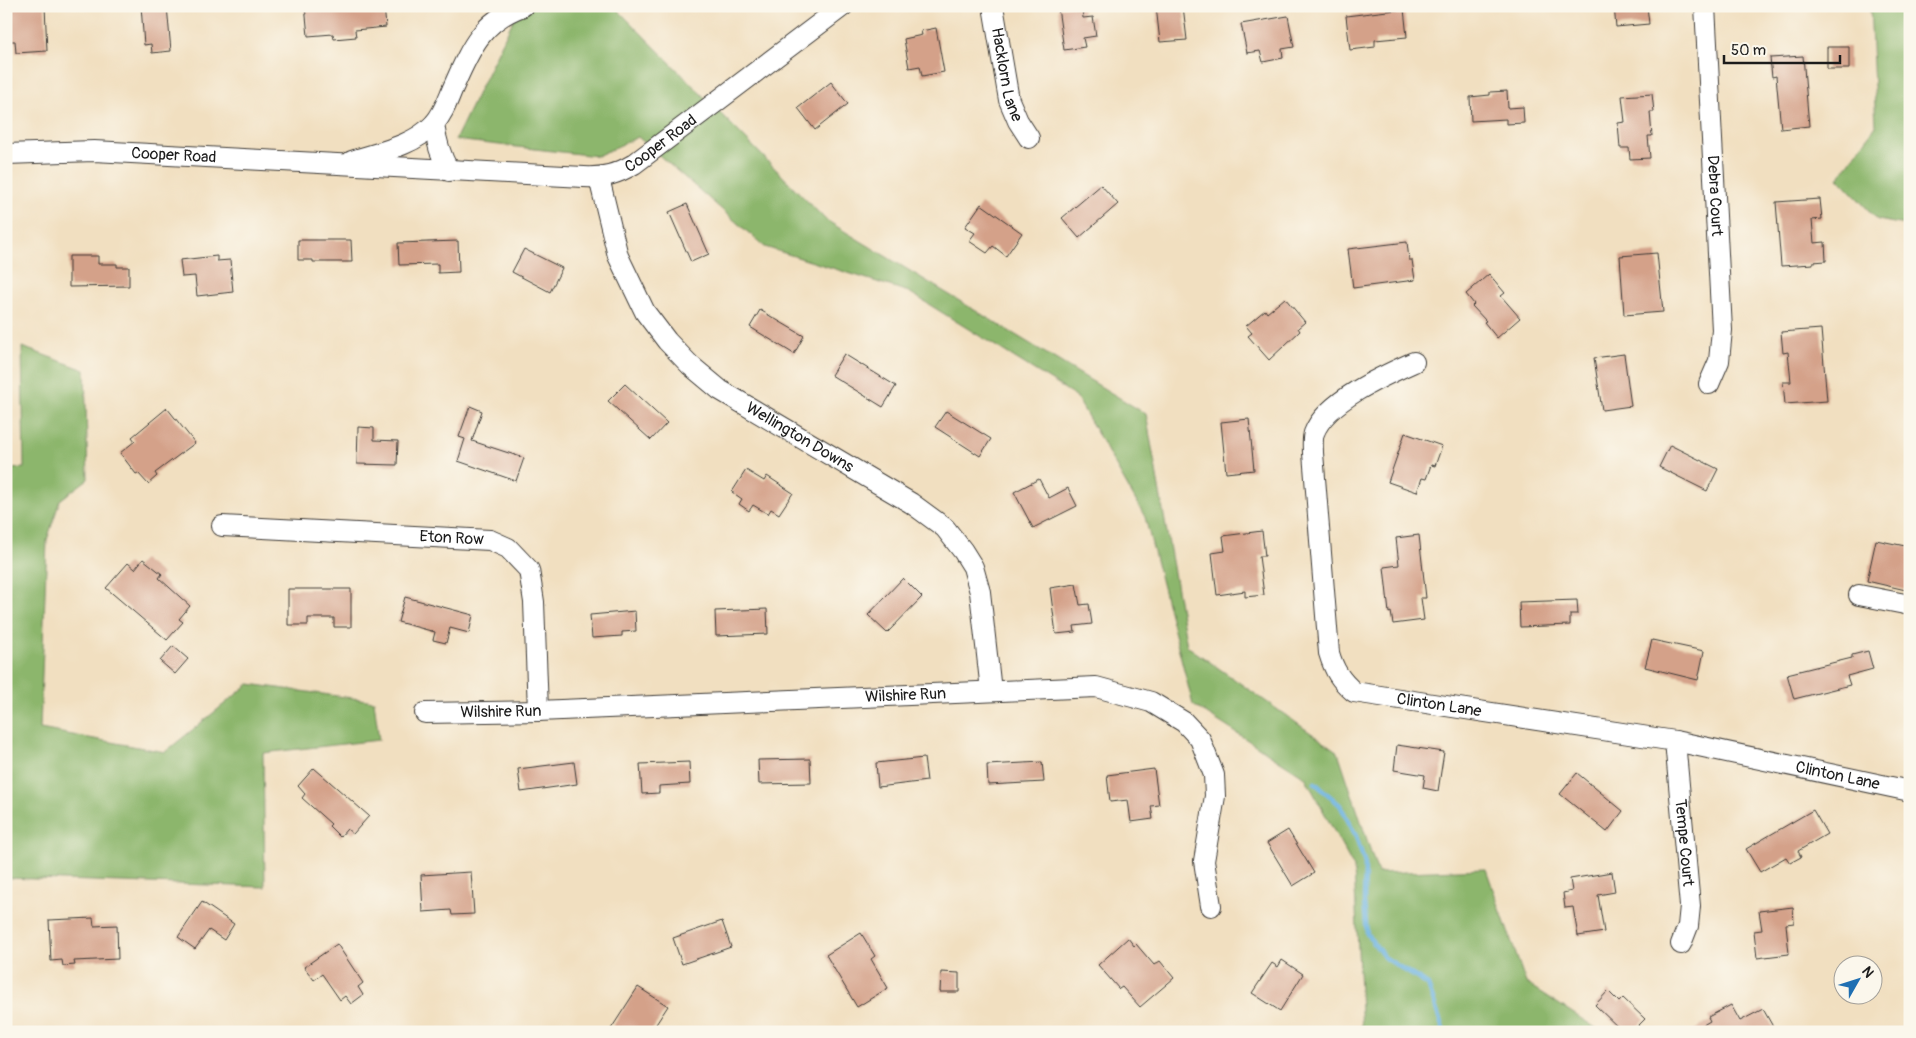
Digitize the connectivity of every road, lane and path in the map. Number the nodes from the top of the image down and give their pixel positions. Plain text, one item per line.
1 (523, 6) edge
2 (993, 6) edge
3 (1705, 6) edge
4 (839, 7) edge
5 (434, 124) junction
6 (1029, 138) dead end
7 (6, 154) edge
8 (341, 165) junction
9 (449, 171) junction
10 (599, 178) junction
11 (1414, 362) dead end
12 (1709, 384) dead end
13 (222, 526) dead end
14 (1859, 595) dead end
15 (1910, 605) edge
16 (991, 691) junction
17 (538, 711) junction
18 (425, 713) dead end
19 (1675, 741) junction
20 (1910, 791) edge
21 (1211, 906) dead end
22 (1681, 944) dead end

1 - 5 street, Cooper Road
2 - 6 street, Hacklorn Lane
3 - 12 street, Debra Court
4 - 10 street, Cooper Road
5 - 8 street, Cooper Road
5 - 9 street
7 - 8 street, Cooper Road
8 - 9 street, Cooper Road
9 - 10 street, Cooper Road
10 - 16 street, Wellington Downs
11 - 19 street, Clinton Lane
13 - 17 street, Eton Row
14 - 15 street
16 - 17 street, Wilshire Run
16 - 21 street, Wilshire Run
17 - 18 street, Wilshire Run
19 - 20 street, Clinton Lane
19 - 22 street, Tempe Court

